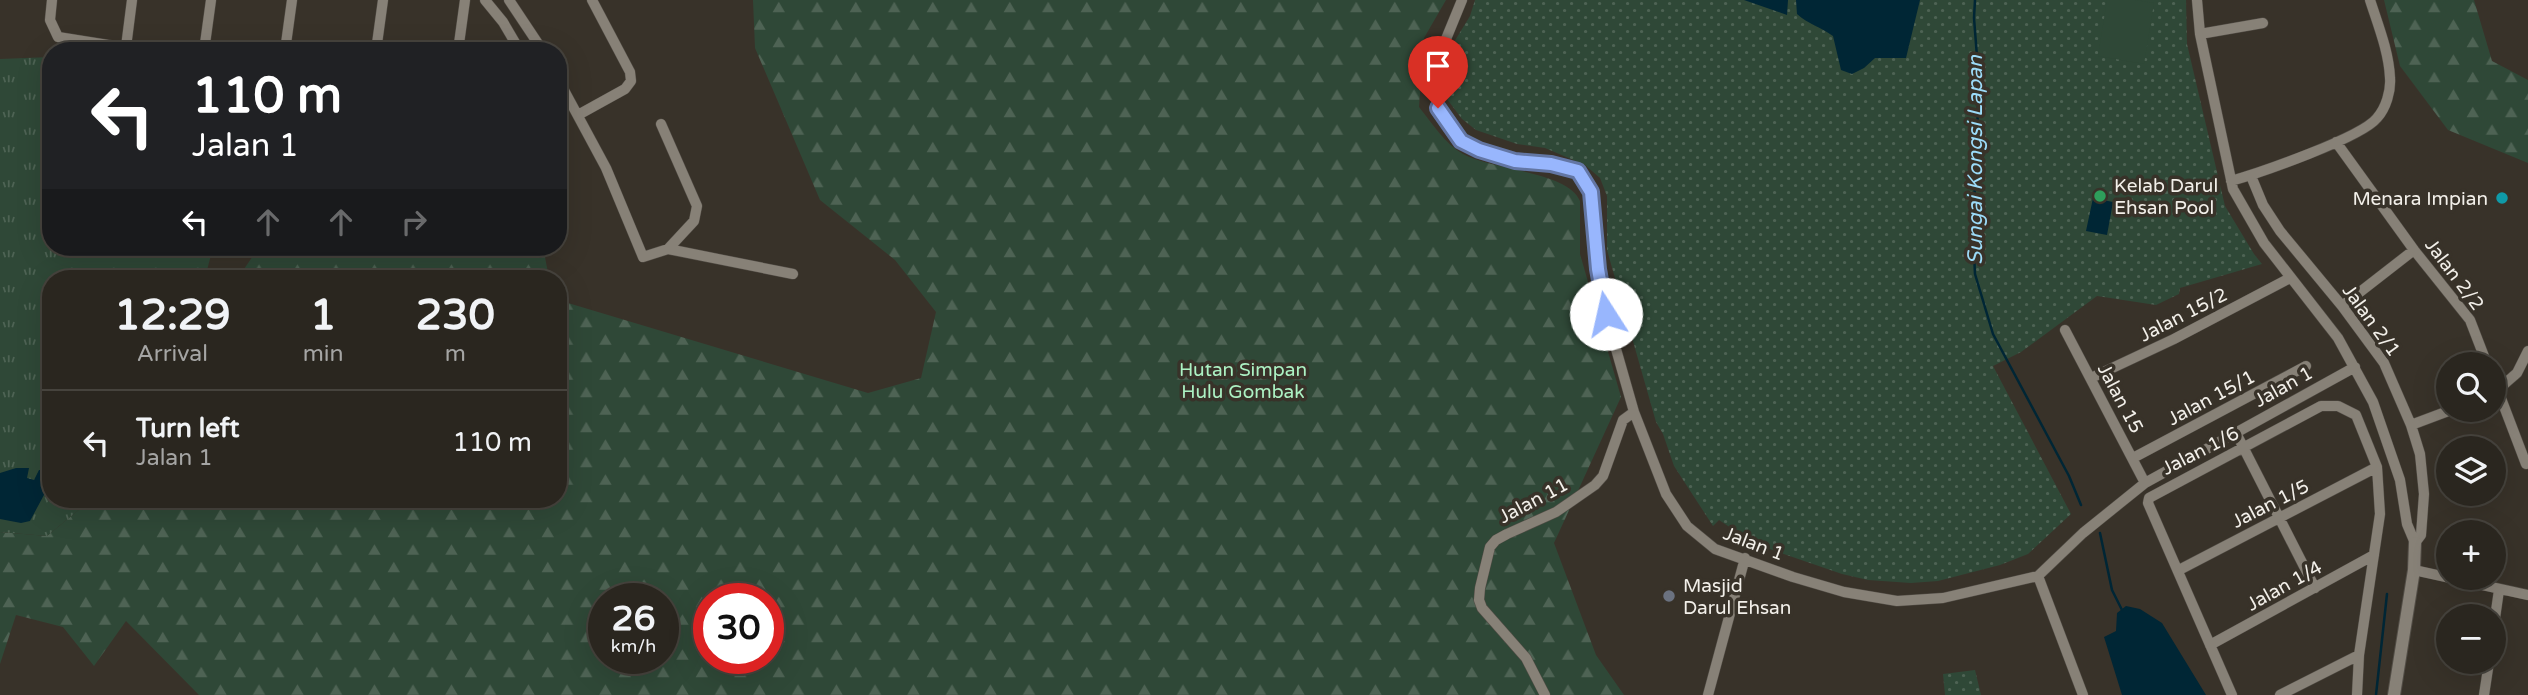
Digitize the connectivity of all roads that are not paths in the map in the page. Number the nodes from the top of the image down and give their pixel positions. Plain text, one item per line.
1 (52, 0) edge
2 (132, 0) edge
3 (211, 0) edge
4 (292, 0) edge
5 (383, 0) edge
6 (465, 0) edge
7 (485, 0) edge
8 (509, 0) edge
9 (592, 0) edge
10 (1462, 0) edge
11 (2197, 0) edge
12 (2370, 0) edge
13 (2263, 23) dead end
14 (2200, 34) junction
15 (92, 42) edge
16 (127, 42) edge
17 (205, 42) edge
18 (286, 42) edge
19 (377, 42) edge
20 (459, 42) edge
21 (515, 42) edge
22 (537, 42) edge
23 (567, 95) edge
24 (578, 115) junction
25 (661, 124) dead end
26 (2336, 142) junction
27 (2251, 176) junction
28 (2231, 181) junction
29 (668, 249) junction
30 (2414, 250) junction
31 (793, 274) dead end
32 (2290, 278) junction
33 (2342, 306) junction
34 (2065, 330) dead end
35 (2528, 351) edge
36 (2482, 352) edge
37 (2306, 366) dead end
38 (2354, 367) junction
39 (2091, 378) junction
40 (2506, 383) edge
41 (1634, 412) junction
42 (2436, 416) edge
43 (2506, 416) edge
44 (2411, 425) junction
45 (2236, 433) junction
46 (2244, 447) junction
47 (2133, 458) junction
48 (2526, 464) dead end
49 (2377, 467) junction
50 (2145, 483) junction
51 (2280, 517) junction
52 (2415, 543) junction
53 (2374, 555) junction
54 (1745, 558) junction
55 (2179, 570) junction
56 (2413, 570) junction
57 (2436, 575) edge
58 (2038, 576) junction
59 (2315, 589) junction
60 (2498, 590) joint
61 (2528, 595) edge
62 (2496, 604) edge
63 (2210, 645) junction
64 (2358, 655) junction
65 (2487, 674) edge
66 (1545, 695) edge
67 (1708, 695) edge
68 (2083, 695) edge
69 (2232, 695) edge
70 (2280, 695) edge
71 (2357, 695) edge
72 (2394, 695) edge
73 (2484, 695) edge

1 - 15 street
2 - 16 street
3 - 17 street
4 - 18 street
5 - 19 street
6 - 20 street
7 - 21 street
8 - 22 street
9 - 24 street
10 - 41 street, Jalan 1
11 - 14 street
12 - 26 street
13 - 14 street
14 - 28 street
23 - 24 street
24 - 29 street
25 - 29 street
26 - 27 street
26 - 30 street, Jalan 2/2
27 - 28 street
27 - 33 street, Jalan 2/1
28 - 32 street
29 - 31 street
30 - 33 street
30 - 36 street, Jalan 2/2
32 - 38 street
32 - 39 street, Jalan 15/2
33 - 44 street, Jalan 2/1
34 - 39 street, Jalan 15
35 - 40 street
37 - 47 street, Jalan 15/1
38 - 45 street, Jalan 1
38 - 52 street
39 - 47 street, Jalan 15
41 - 54 street, Jalan 1
41 - 66 street, Jalan 11
42 - 44 street
43 - 48 street
44 - 52 street, Jalan 2/1
45 - 46 street
45 - 50 street, Jalan 1
46 - 49 street, Jalan 1/6
46 - 51 street
46 - 55 street, Jalan 1/6
47 - 50 street, Jalan 15
49 - 51 street, Jalan 1/5
49 - 53 street, Jalan 1/6
50 - 58 street, Jalan 1
51 - 55 street, Jalan 1/5
51 - 59 street
52 - 56 street
53 - 59 street, Jalan 1/4
53 - 64 street, Jalan 1/6
54 - 58 street, Jalan 1
54 - 67 street
55 - 63 street, Jalan 1/6
56 - 57 street
56 - 72 street
58 - 68 street
59 - 63 street, Jalan 1/4
60 - 61 street
60 - 62 street
63 - 69 street, Jalan 1/6
64 - 70 street
64 - 71 street, Jalan 1/6
65 - 73 street

